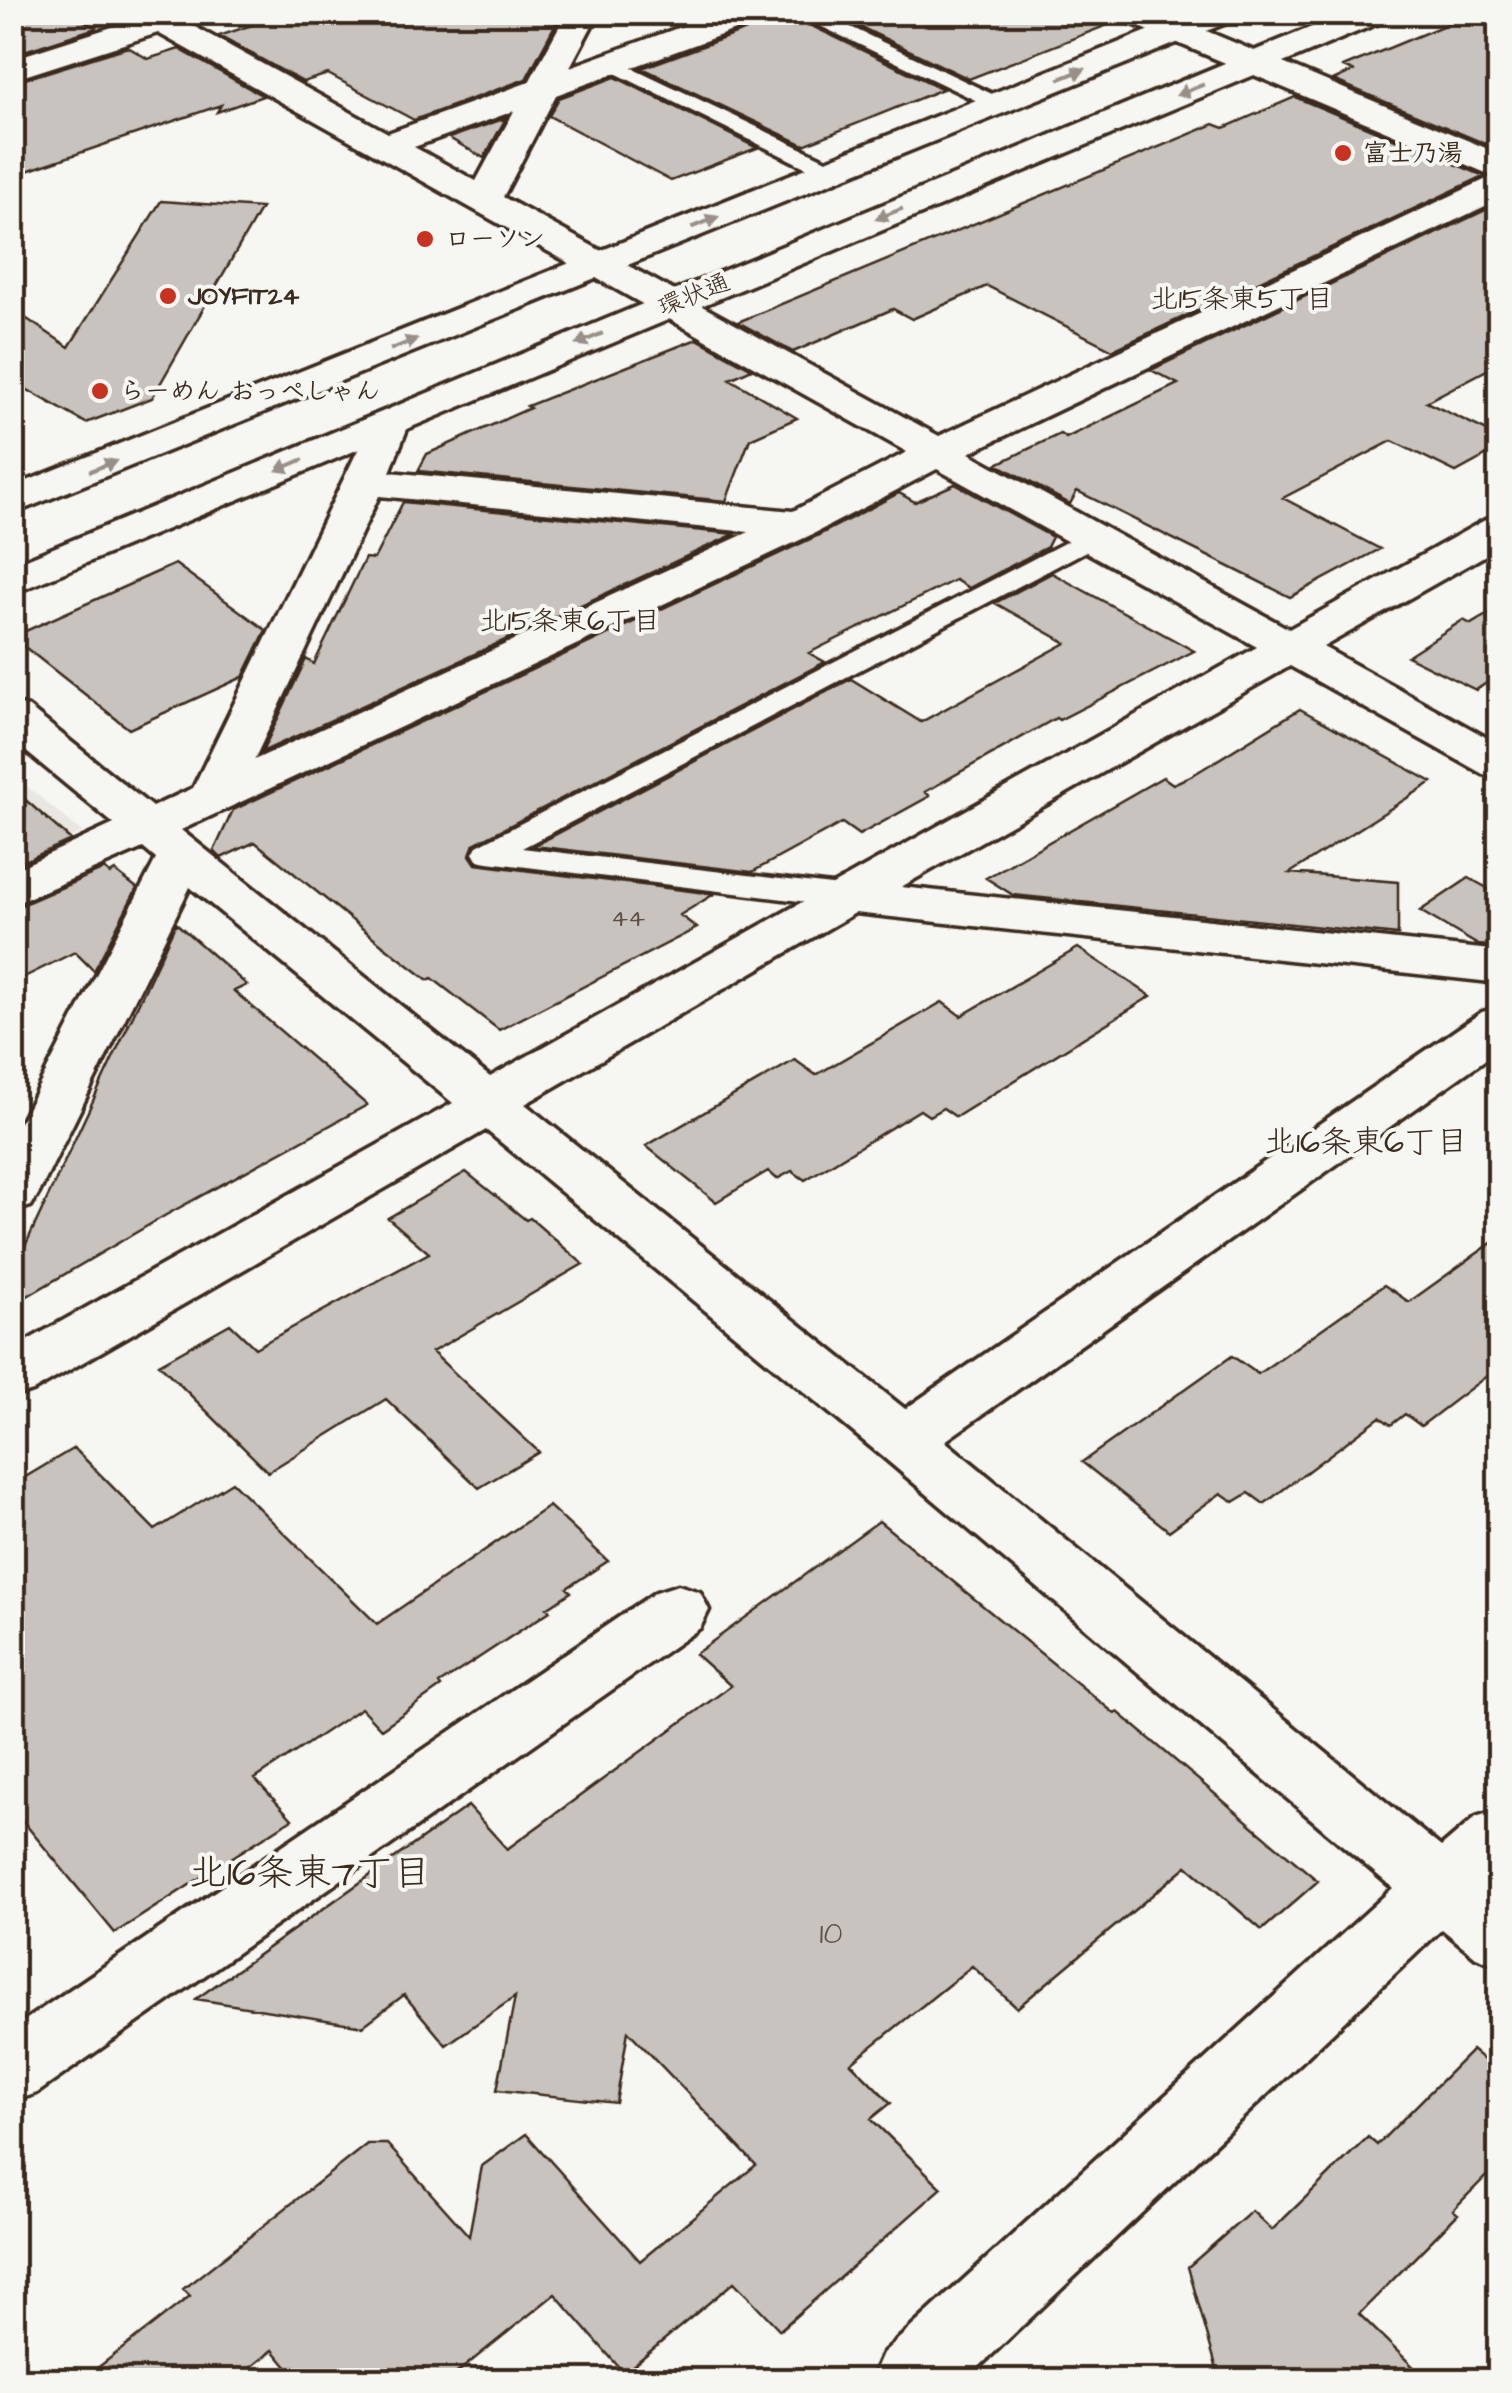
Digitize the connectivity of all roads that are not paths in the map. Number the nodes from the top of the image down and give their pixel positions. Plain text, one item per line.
1 (583, 12) edge
2 (754, 12) edge
3 (800, 12) edge
4 (1132, 12) edge
5 (1225, 12) edge
6 (1376, 12) edge
7 (165, 16) edge
8 (1178, 32) junction
9 (612, 64) junction
10 (1253, 64) junction
11 (12, 70) edge
12 (546, 88) junction
13 (1000, 103) junction
14 (385, 146) junction
15 (1500, 167) edge
16 (832, 171) junction
17 (1500, 185) edge
18 (484, 200) junction
19 (598, 264) junction
20 (668, 304) junction
21 (389, 424) junction
22 (938, 452) junction
23 (364, 482) junction
24 (12, 502) edge
25 (800, 524) junction
26 (1500, 528) edge
27 (1091, 537) junction
28 (12, 581) edge
29 (1287, 646) junction
30 (12, 716) edge
31 (1500, 764) edge
32 (212, 798) junction
33 (165, 840) junction
34 (12, 890) edge
35 (848, 896) junction
36 (1500, 967) edge
37 (1500, 1024) edge
38 (488, 1106) junction
39 (30, 1118) edge
40 (12, 1193) edge
41 (12, 1376) edge
42 (903, 1440) junction
43 (678, 1610) dead end
44 (1500, 1837) edge
45 (1438, 1886) junction
46 (1500, 1936) edge
47 (12, 2070) edge
48 (910, 2380) edge

1 - 12 street
2 - 9 street
3 - 13 lane
4 - 8 street
5 - 8 street
6 - 10 street, 環状通
7 - 11 street
7 - 14 street
8 - 10 street
13 -> 8 street
9 - 12 street
9 - 16 lane
10 - 15 street
10 -> 20 street, 環状通
12 - 14 street
12 - 18 street
13 - 16 street
14 - 18 street
19 -> 16 street
17 - 22 street
18 - 19 street
19 - 20 street
24 -> 19 street
20 -> 21 street, 環状通
20 - 22 street
21 - 23 street
21 -> 28 street, 環状通
22 - 25 street
22 - 27 street
23 - 25 street
23 - 32 street
25 - 32 street
26 - 29 street
27 - 29 street
27 - 35 lane
29 - 31 street
29 - 35 street
30 - 33 street
32 - 33 street
33 - 34 street
33 - 38 street
33 - 39 street
35 - 36 street
35 - 38 street
37 - 42 street
38 - 41 street
38 - 42 street
39 - 40 street
42 - 45 street
43 - 47 street
44 - 45 street
45 - 46 street
45 - 48 street

